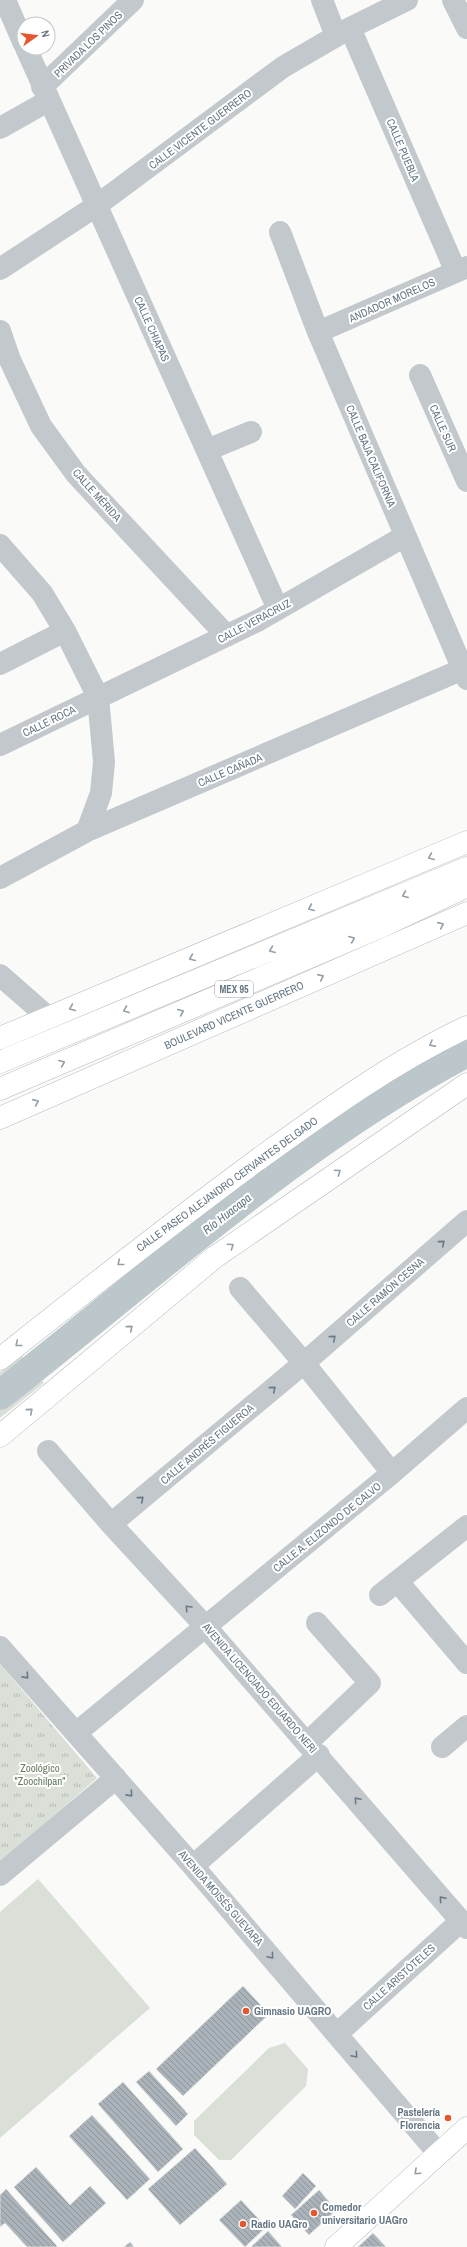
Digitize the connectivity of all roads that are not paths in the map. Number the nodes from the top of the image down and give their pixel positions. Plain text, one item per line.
1 (5, 0) edge
2 (134, 0) edge
3 (322, 0) edge
4 (407, 0) edge
5 (453, 0) edge
6 (16, 25) edge
7 (467, 28) edge
8 (343, 32) junction
9 (29, 56) edge
10 (45, 94) junction
11 (0, 128) edge
12 (96, 206) junction
13 (280, 232) dead end
14 (0, 269) edge
15 (462, 270) edge
16 (0, 331) edge
17 (318, 332) junction
18 (420, 375) dead end
19 (251, 432) dead end
20 (207, 450) junction
21 (466, 478) edge
22 (405, 536) junction
23 (0, 545) edge
24 (278, 609) junction
25 (65, 631) junction
26 (227, 636) junction
27 (0, 664) edge
28 (465, 674) edge
29 (98, 697) junction
30 (0, 745) edge
31 (87, 831) junction
32 (467, 842) edge
33 (467, 868) edge
34 (0, 878) edge
35 (467, 886) edge
36 (467, 913) edge
37 (0, 975) edge
38 (48, 1018) junction
39 (467, 1027) edge
40 (0, 1038) edge
41 (0, 1062) edge
42 (467, 1084) edge
43 (0, 1089) edge
44 (0, 1118) edge
45 (467, 1221) edge
46 (240, 1288) dead end
47 (0, 1359) edge
48 (304, 1363) junction
49 (467, 1408) edge
50 (0, 1436) edge
51 (48, 1451) dead end
52 (392, 1473) junction
53 (111, 1524) junction
54 (465, 1534) edge
55 (398, 1582) junction
56 (380, 1596) dead end
57 (317, 1622) dead end
58 (205, 1626) junction
59 (0, 1647) edge
60 (467, 1663) edge
61 (467, 1726) edge
62 (76, 1733) junction
63 (442, 1747) dead end
64 (313, 1749) junction
65 (116, 1778) junction
66 (194, 1866) junction
67 (0, 1875) edge
68 (464, 1925) edge
69 (337, 2034) junction
70 (467, 2128) edge
71 (438, 2153) junction
72 (336, 2247) edge

1 - 6 street
2 - 10 street, PRIVADA LOS PINOS
3 - 8 street, CALLE PUEBLA
4 - 8 street, CALLE VICENTE GUERRERO
5 - 7 street
8 - 12 street, CALLE VICENTE GUERRERO
8 - 15 street, CALLE PUEBLA
9 - 10 street, CALLE CHIAPAS
10 - 11 street, PRIVADA LOS PINOS
10 - 12 street, CALLE CHIAPAS
12 - 14 street, CALLE VICENTE GUERRERO
12 - 20 street, CALLE CHIAPAS
13 - 17 street, CALLE BAJA CALIFORNIA
15 - 17 street, ANDADOR MORELOS
16 - 26 street, CALLE MÉRIDA
17 - 22 street, CALLE BAJA CALIFORNIA
18 - 21 street, CALLE SUR
19 - 20 street
20 - 24 street, CALLE CHIAPAS
22 - 24 street, CALLE VERACRUZ
22 - 28 street, CALLE BAJA CALIFORNIA
23 - 25 street
24 - 26 street, CALLE VERACRUZ
25 - 27 street
25 - 29 street
26 - 29 street, CALLE VERACRUZ
28 - 31 street, CALLE CAÑADA
29 - 30 street, CALLE ROCA
29 - 31 street
31 - 34 street, CALLE CAÑADA
32 -> 38 main road
33 -> 41 main road, MEX 95
43 -> 35 main road, BOULEVARD VICENTE GUERRERO / MEX 95
44 -> 36 main road, BOULEVARD VICENTE GUERRERO
37 - 38 street
38 - 40 main road
39 -> 47 main road, CALLE PASEO ALEJANDRO CERVANTES DELGADO
50 -> 42 main road
48 -> 45 street, CALLE RAMÓN CESNA
46 - 48 street
48 - 52 street
53 -> 48 street, CALLE ANDRÉS FIGUEROA
49 - 52 street, CALLE A. ELIZONDO DE CALVO
51 - 53 street, AVENIDA LICENCIADO EDUARDO NERI
52 - 58 street, CALLE A. ELIZONDO DE CALVO
58 -> 53 street, AVENIDA LICENCIADO EDUARDO NERI
54 - 55 street
55 - 56 street
55 - 60 street
57 - 64 street
58 - 62 street, CALLE A. ELIZONDO DE CALVO
58 - 64 street, AVENIDA LICENCIADO EDUARDO NERI
59 -> 62 street, AVENIDA MOISÉS GUEVARA
61 - 63 street
62 - 65 street, AVENIDA MOISÉS GUEVARA
64 - 66 street
68 -> 64 street, AVENIDA LICENCIADO EDUARDO NERI
65 -> 66 street, AVENIDA MOISÉS GUEVARA
65 - 67 street
66 -> 69 street, AVENIDA MOISÉS GUEVARA
68 - 69 street, CALLE ARISTÓTELES
69 -> 71 street, AVENIDA MOISÉS GUEVARA
70 - 71 main road
71 -> 72 main road

